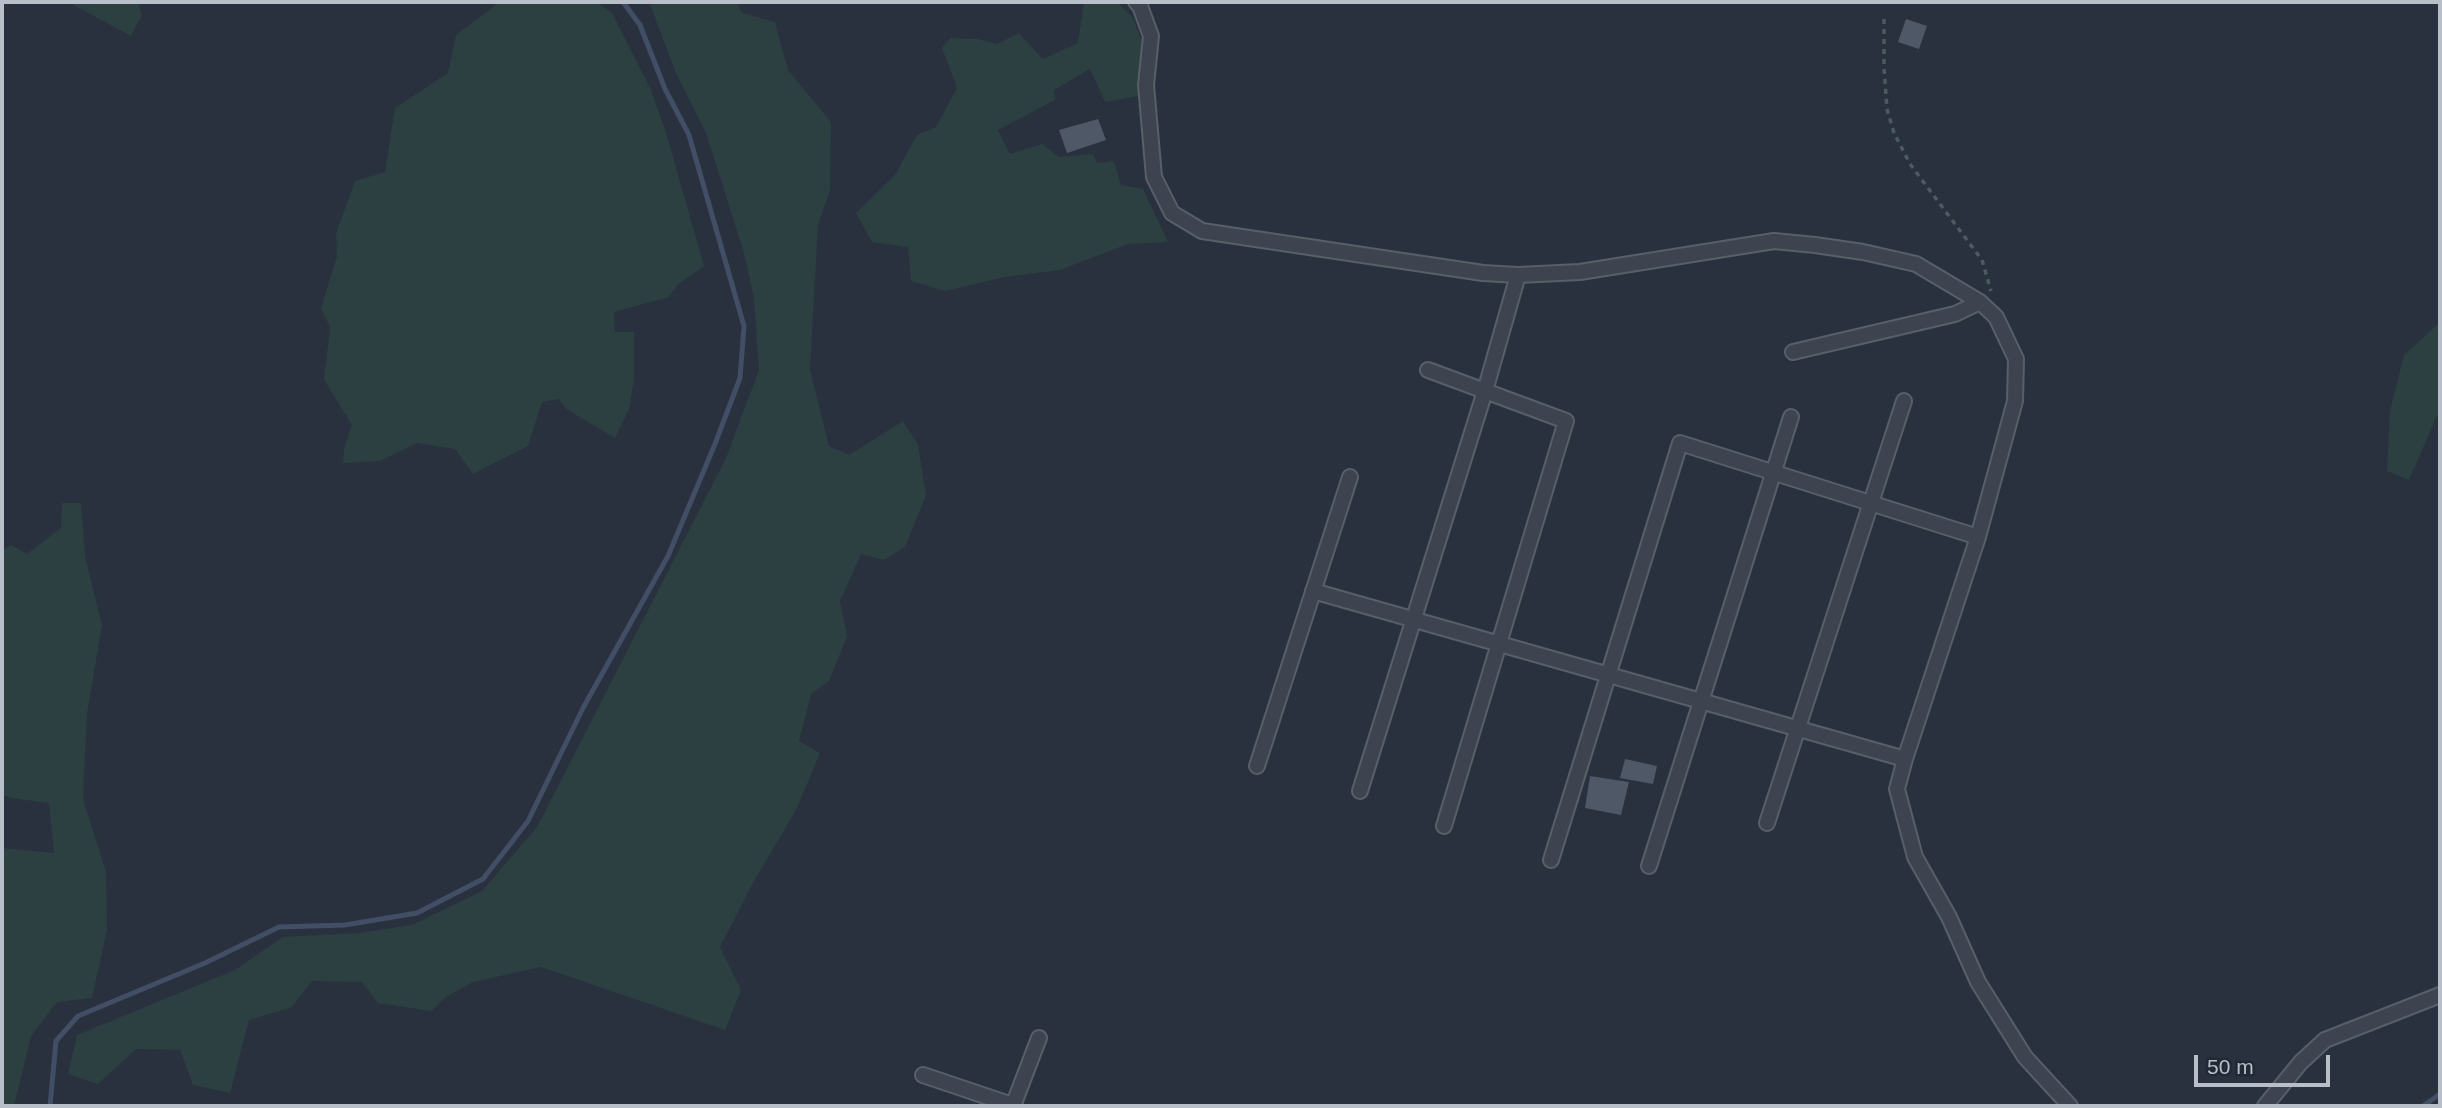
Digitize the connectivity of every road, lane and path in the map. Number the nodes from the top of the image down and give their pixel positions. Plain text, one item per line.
1 (1136, 2) edge
2 (1884, 19) dead end
3 (1518, 275) junction
4 (1980, 302) junction
5 (1996, 317) junction
6 (1793, 352) dead end
7 (1428, 370) dead end
8 (1485, 391) junction
9 (1904, 401) dead end
10 (1791, 417) dead end
11 (1773, 472) junction
12 (1350, 477) dead end
13 (1871, 503) junction
14 (1978, 537) junction
15 (1313, 591) junction
16 (1415, 620) junction
17 (1499, 644) junction
18 (1607, 675) junction
19 (1701, 701) junction
20 (1798, 729) junction
21 (1905, 759) junction
22 (1256, 766) dead end
23 (1360, 791) dead end
24 (1767, 823) dead end
25 (1444, 826) dead end
26 (1551, 860) dead end
27 (1649, 866) dead end
28 (2440, 995) edge
29 (1039, 1038) dead end
30 (923, 1075) dead end
31 (1014, 1106) edge
32 (2070, 1106) edge
33 (2265, 1106) edge

1 - 3 street
2 - 5 path
3 - 4 street
3 - 8 street
4 - 5 street
4 - 6 street
5 - 14 street
7 - 8 street
8 - 16 street
8 - 17 street
9 - 13 street
10 - 11 street
11 - 13 street
11 - 18 street
11 - 19 street
12 - 15 street
13 - 14 street
13 - 20 street
14 - 21 street
15 - 16 street
15 - 22 street
16 - 17 street
16 - 23 street
17 - 18 street
17 - 25 street
18 - 19 street
18 - 26 street
19 - 20 street
19 - 27 street
20 - 21 street
20 - 24 street
21 - 32 street
28 - 33 street
29 - 31 street
30 - 31 street

